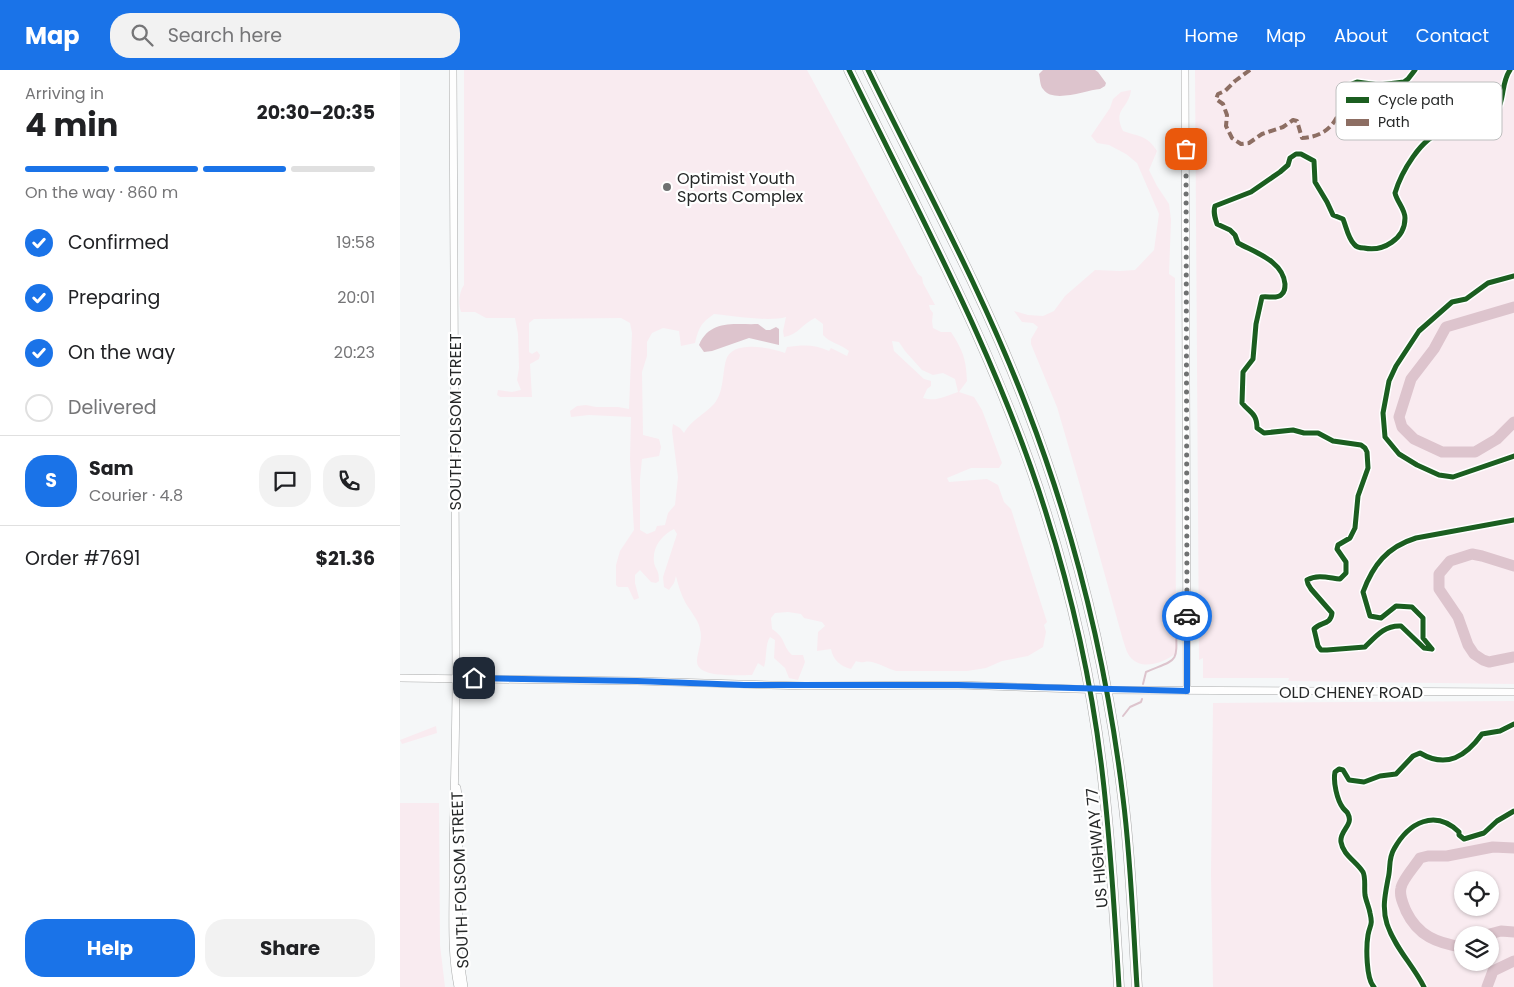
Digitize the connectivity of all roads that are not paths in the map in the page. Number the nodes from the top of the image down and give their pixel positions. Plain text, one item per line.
1 (453, 70) edge
2 (849, 70) edge
3 (868, 70) edge
4 (1185, 70) edge
5 (400, 678) edge
6 (456, 678) junction
7 (1089, 690) junction
8 (1106, 690) junction
9 (1187, 691) junction
10 (1514, 692) edge
11 (456, 774) junction
12 (458, 987) edge
13 (464, 987) edge
14 (1119, 987) edge
15 (1137, 987) edge

1 - 6 street, SOUTH FOLSOM STREET
2 - 7 highway, US HIGHWAY 77
3 - 8 highway, US HIGHWAY 77
4 - 9 street
5 - 6 street, OLD CHENEY ROAD
6 - 7 street, OLD CHENEY ROAD
6 - 11 street, SOUTH FOLSOM STREET
7 - 8 street, OLD CHENEY ROAD
7 - 14 highway, US HIGHWAY 77
8 - 9 street, OLD CHENEY ROAD
8 - 15 highway, US HIGHWAY 77
9 - 10 street, OLD CHENEY ROAD
11 - 12 street, SOUTH FOLSOM STREET
11 - 13 street, SOUTH FOLSOM STREET

